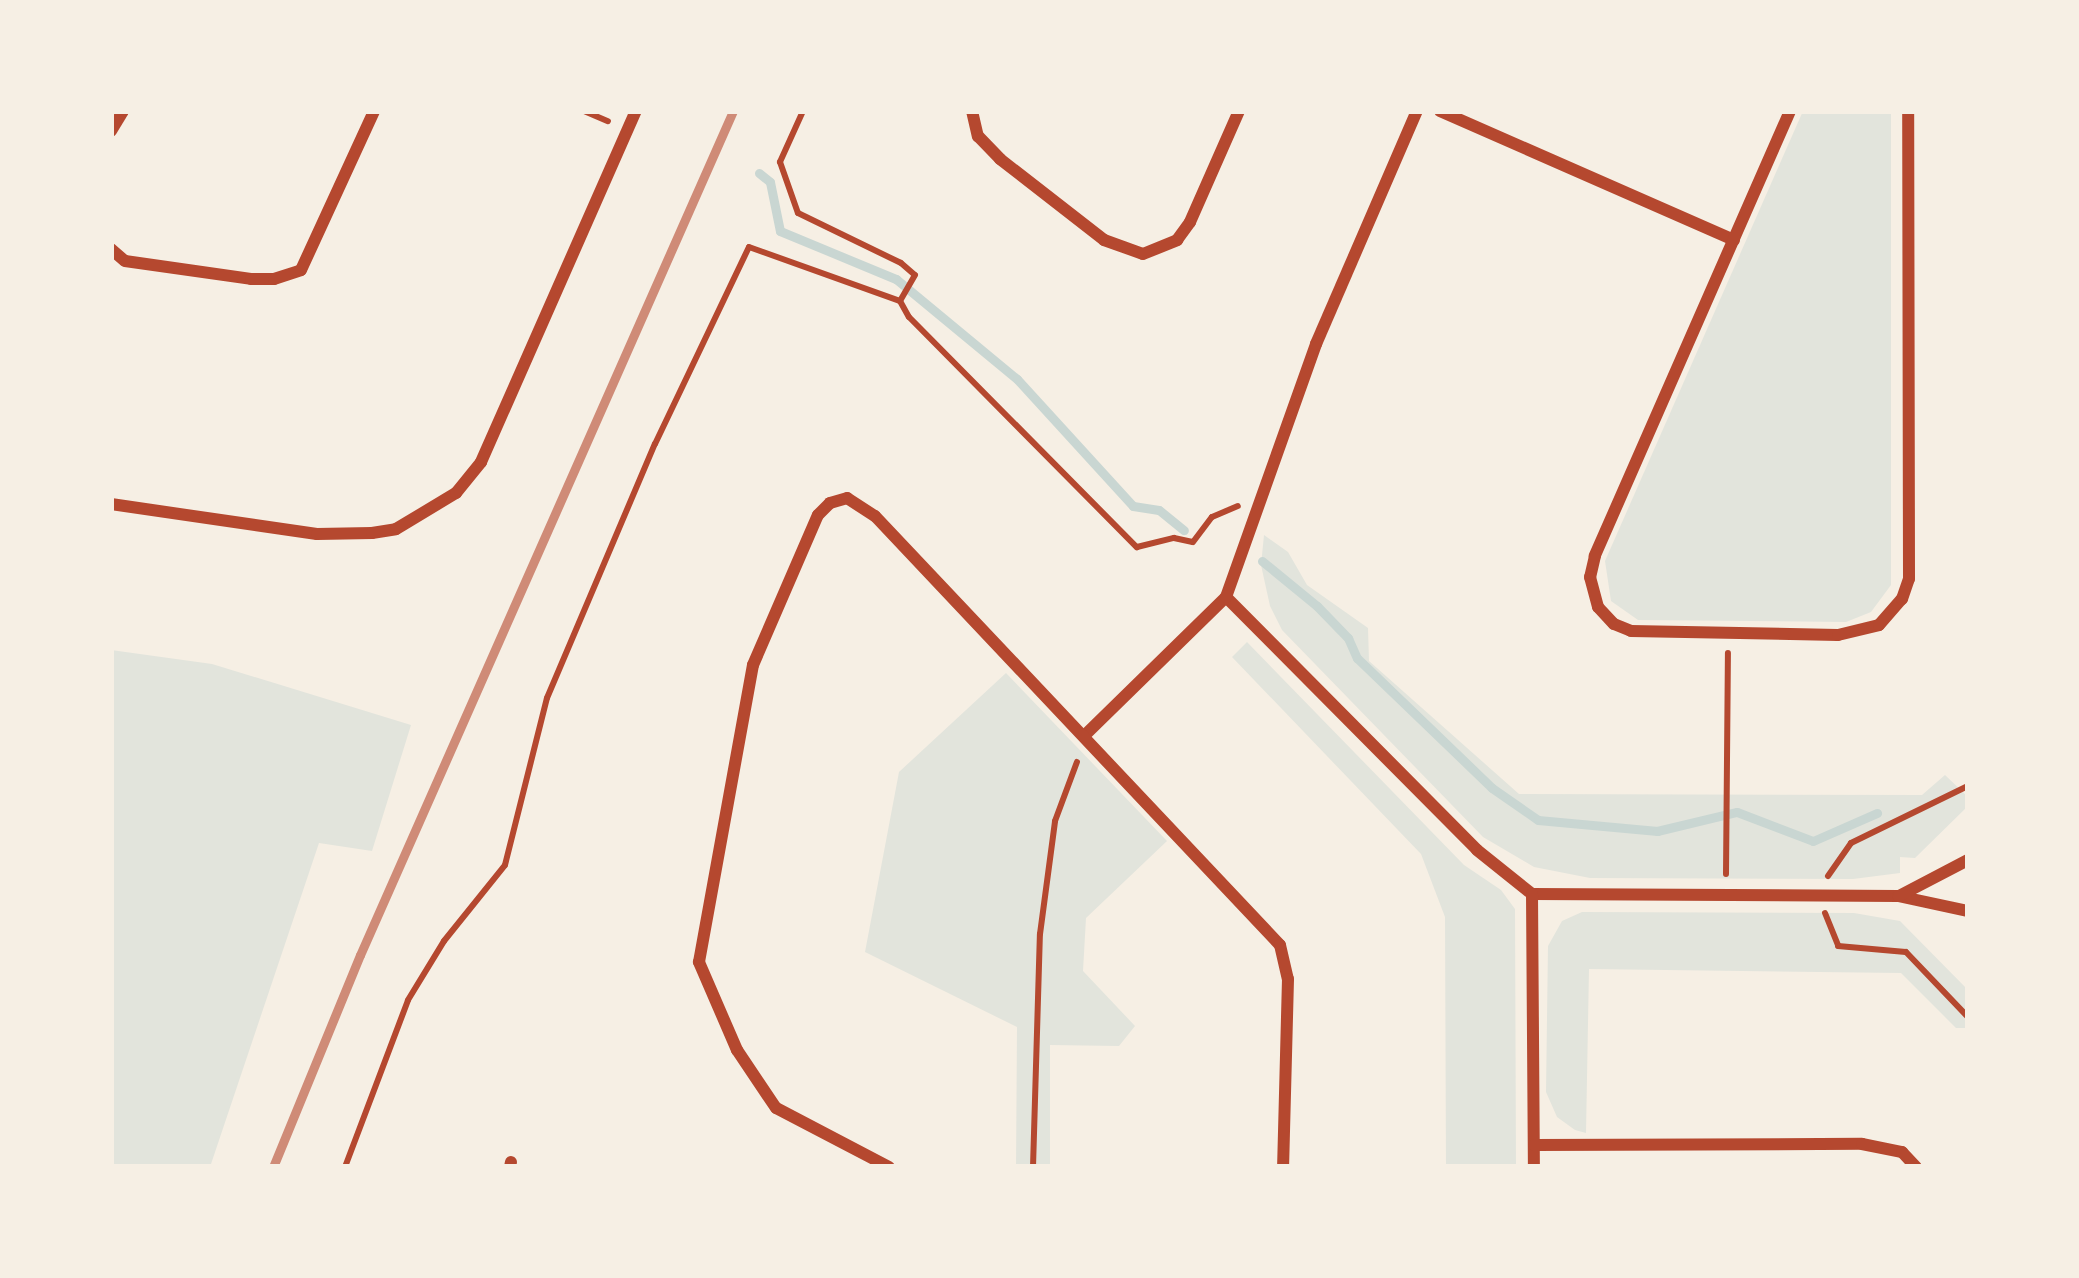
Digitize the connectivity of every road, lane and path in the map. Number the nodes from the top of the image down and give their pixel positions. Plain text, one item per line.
1 (123, 111) edge
2 (374, 111) edge
3 (637, 111) edge
4 (802, 111) edge
5 (972, 111) edge
6 (1239, 111) edge
7 (1417, 111) edge
8 (1440, 111) edge
9 (1790, 111) edge
10 (1908, 111) edge
11 (111, 131) edge
12 (1734, 240) junction
13 (111, 249) edge
14 (903, 297) junction
15 (111, 503) edge
16 (1258, 515) junction
17 (1226, 597) junction
18 (1729, 634) junction
19 (1085, 735) junction
20 (1968, 860) edge
21 (1532, 894) junction
22 (1726, 895) junction
23 (1898, 896) junction
24 (1968, 911) edge
25 (1534, 1145) junction
26 (345, 1167) edge
27 (889, 1167) edge
28 (1033, 1167) edge
29 (1282, 1167) edge
30 (1534, 1167) edge
31 (1916, 1167) edge

1 - 11 street
2 - 13 street
3 - 15 street
4 - 14 path
5 - 6 street
7 - 16 street
8 - 12 street
9 - 12 street
10 - 18 street
12 - 18 street
14 - 16 path
14 - 26 path
16 - 17 street
17 - 19 street
17 - 21 street
18 - 22 path
19 - 27 street
19 - 28 path
19 - 29 street
20 - 23 street
21 - 22 street
21 - 25 street
22 - 23 street
23 - 24 street
25 - 30 street
25 - 31 street

